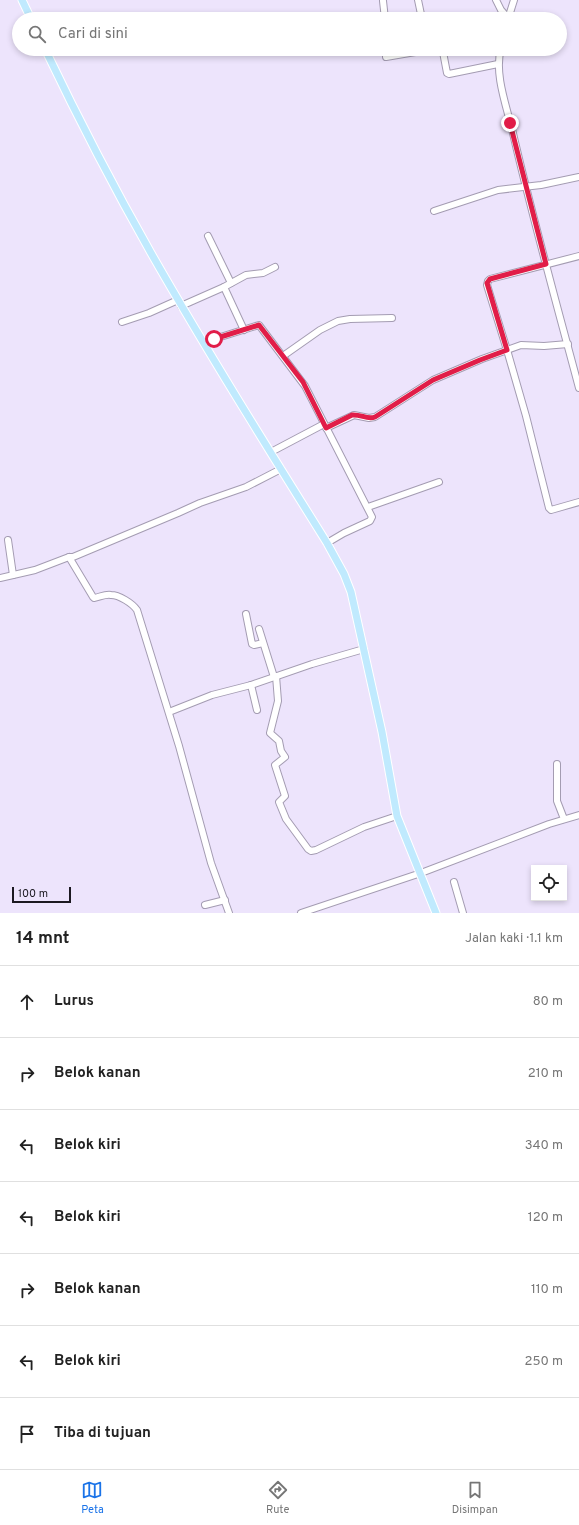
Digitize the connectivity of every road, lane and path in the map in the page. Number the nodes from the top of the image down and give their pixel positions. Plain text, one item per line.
1 (22, 0) edge
2 (418, 0) edge
3 (496, 0) edge
4 (514, 0) edge
5 (383, 1) dead end
6 (28, 12) edge
7 (384, 12) edge
8 (421, 12) edge
9 (503, 12) edge
10 (510, 12) edge
11 (48, 56) edge
12 (444, 56) edge
13 (499, 56) edge
14 (498, 64) junction
15 (579, 177) edge
16 (526, 187) junction
17 (434, 210) dead end
18 (208, 236) dead end
19 (579, 256) edge
20 (546, 264) junction
21 (275, 267) dead end
22 (231, 283) junction
23 (224, 287) junction
24 (180, 303) junction
25 (392, 318) dead end
26 (122, 322) dead end
27 (244, 330) junction
28 (205, 344) junction
29 (568, 344) junction
30 (507, 350) junction
31 (283, 356) junction
32 (579, 388) edge
33 (325, 426) junction
34 (271, 452) junction
35 (281, 469) junction
36 (439, 482) dead end
37 (579, 502) edge
38 (368, 508) junction
39 (8, 540) dead end
40 (327, 543) junction
41 (69, 557) junction
42 (13, 575) junction
43 (0, 578) edge
44 (246, 614) dead end
45 (259, 629) dead end
46 (263, 643) junction
47 (364, 649) junction
48 (275, 676) junction
49 (252, 685) junction
50 (257, 710) dead end
51 (169, 712) junction
52 (557, 764) dead end
53 (579, 815) edge
54 (397, 816) junction
55 (564, 819) junction
56 (421, 873) junction
57 (454, 882) dead end
58 (225, 900) junction
59 (205, 905) dead end
60 (229, 913) edge
61 (301, 913) edge
62 (436, 913) edge
63 (463, 913) edge

1 - 6 main road
2 - 8 street
3 - 9 street
4 - 10 street
5 - 7 street
11 - 24 main road
12 - 14 street
13 - 14 street
14 - 16 street
15 - 16 street
16 - 17 street
16 - 20 street
18 - 22 street
19 - 20 street
20 - 29 street
20 - 30 street
21 - 22 street
22 - 23 street
23 - 24 street
23 - 27 street
24 - 26 street
24 - 28 main road
25 - 31 street
27 - 28 street
27 - 31 street
28 - 34 main road
29 - 30 street
29 - 32 street
30 - 33 street
30 - 37 street
31 - 33 street
33 - 34 street
33 - 38 street
34 - 35 main road
35 - 40 main road
35 - 41 street
36 - 38 street
38 - 40 street
39 - 42 street
40 - 47 main road
41 - 42 street
41 - 51 street
42 - 43 street
44 - 46 street
45 - 46 street
46 - 48 street
47 - 48 street
47 - 54 main road
48 - 49 street
48 - 54 street
49 - 50 street
49 - 51 street
51 - 58 street
52 - 55 street
53 - 55 street
54 - 56 main road
55 - 56 street
56 - 61 street
56 - 62 main road
57 - 63 street
58 - 59 street
58 - 60 street

